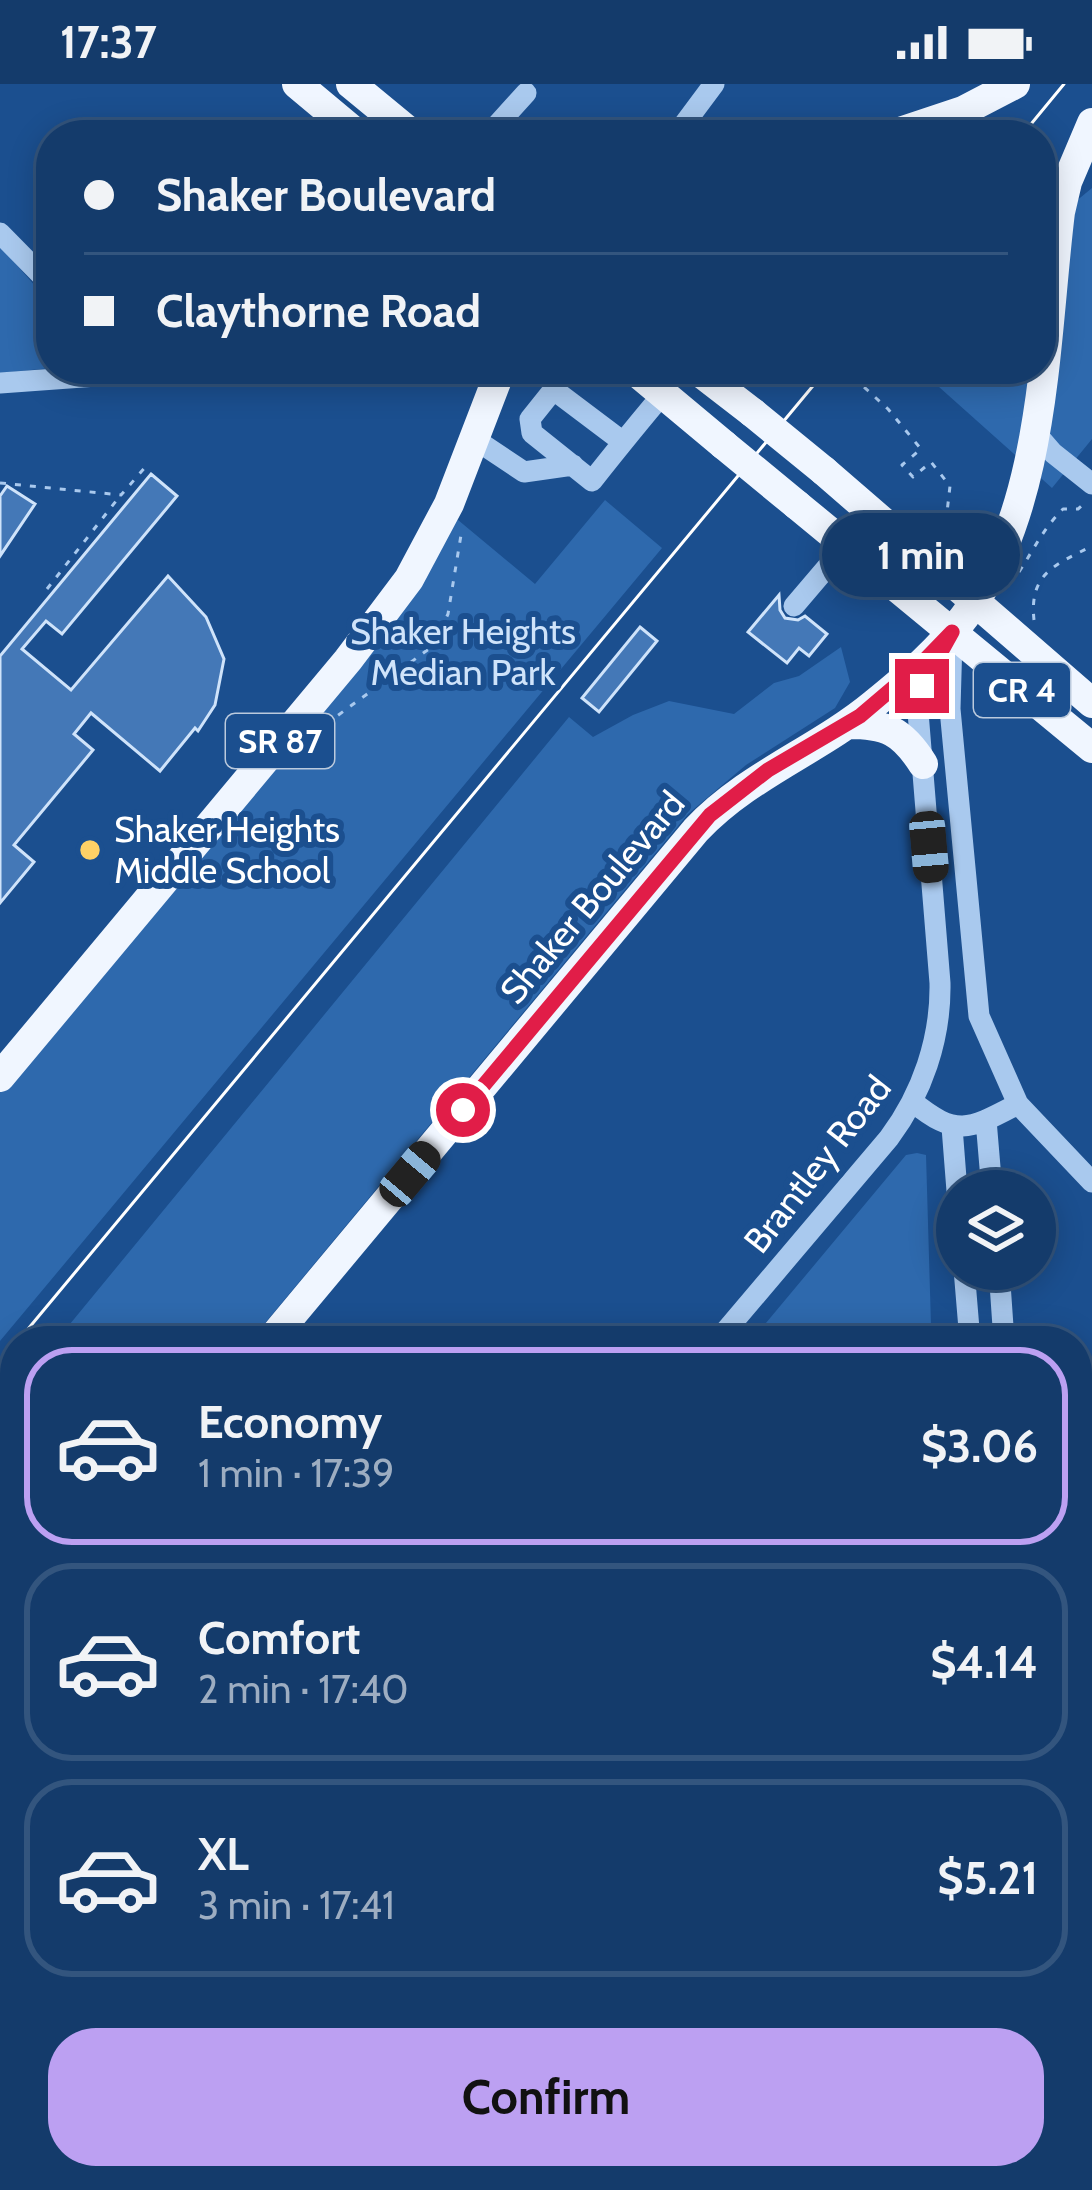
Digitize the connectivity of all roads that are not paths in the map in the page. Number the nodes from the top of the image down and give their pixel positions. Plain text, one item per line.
1 (296, 84) edge
2 (351, 84) edge
3 (714, 84) edge
4 (1015, 84) edge
5 (526, 93) dead end
6 (340, 120) edge
7 (394, 120) edge
8 (502, 120) edge
9 (687, 120) edge
10 (938, 120) edge
11 (1092, 123) edge
12 (0, 233) edge
13 (1056, 246) edge
14 (36, 270) edge
15 (36, 379) edge
16 (0, 383) edge
17 (495, 384) edge
18 (651, 384) edge
19 (715, 384) edge
20 (1040, 384) edge
21 (663, 394) junction
22 (1034, 431) junction
23 (473, 438) junction
24 (623, 442) junction
25 (572, 465) junction
26 (1089, 474) edge
27 (847, 545) junction
28 (974, 603) junction
29 (794, 607) dead end
30 (952, 632) junction
31 (1092, 703) edge
32 (848, 724) junction
33 (1092, 748) edge
34 (923, 764) junction
35 (0, 1077) edge
36 (913, 1102) junction
37 (1018, 1104) junction
38 (986, 1120) junction
39 (952, 1127) junction
40 (955, 1170) edge
41 (990, 1170) edge
42 (1092, 1182) edge
43 (966, 1290) edge
44 (1000, 1290) edge
45 (283, 1326) edge
46 (730, 1326) edge
47 (969, 1326) edge
48 (1003, 1326) edge

1 - 6 main road
2 - 7 main road
3 - 9 street
4 - 10 main road
5 - 8 street
11 - 13 main road, Shaker Boulevard
12 - 14 street
15 - 16 street
17 - 23 main road, SR 87
18 - 21 main road, CR 4
19 - 28 main road, CR 4, bridge
20 - 22 main road, Shaker Boulevard
21 - 24 street
21 - 27 main road, CR 4, bridge
22 - 26 street
22 - 28 main road, Shaker Boulevard
23 - 25 street
23 - 35 main road, SR 87
24 - 25 street
24 - 25 street
27 - 29 street
27 - 30 main road, CR 4
28 - 30 main road, Shaker Boulevard
28 - 31 main road, CR 4
30 - 32 main road, Shaker Boulevard
30 - 33 main road, CR 4
30 - 34 street, Brantley Road
30 - 37 street
32 - 34 main road
32 - 45 main road, Shaker Boulevard
34 - 36 street, Brantley Road
36 - 39 street
36 - 46 street, Brantley Road
37 - 38 street
37 - 42 street
38 - 39 street
38 - 41 street
39 - 40 street
43 - 47 street
44 - 48 street

